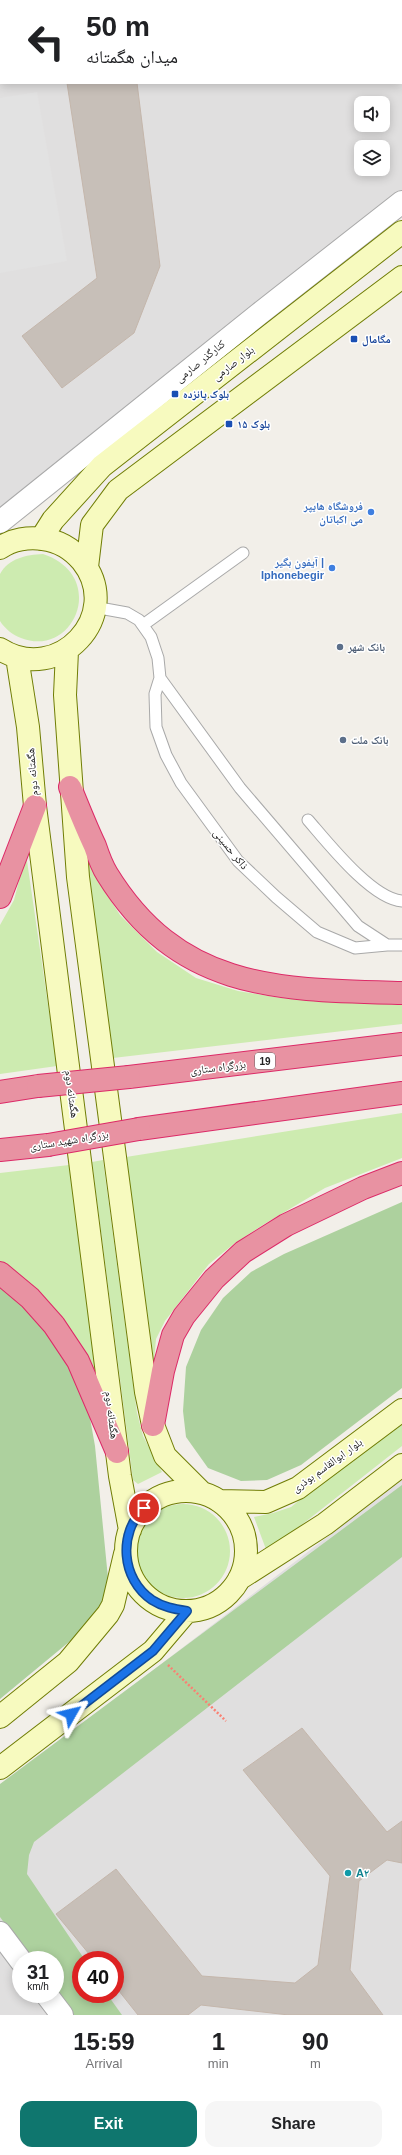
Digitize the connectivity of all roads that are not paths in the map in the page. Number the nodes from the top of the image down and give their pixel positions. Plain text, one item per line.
1 (402, 202) edge
2 (402, 232) edge
3 (400, 281) edge
4 (0, 522) edge
5 (41, 538) junction
6 (0, 548) edge
7 (243, 553) dead end
8 (87, 567) junction
9 (94, 607) junction
10 (143, 625) junction
11 (67, 651) junction
12 (8, 653) edge
13 (160, 678) junction
14 (70, 787) junction
15 (35, 806) junction
16 (308, 820) dead end
17 (0, 897) edge
18 (402, 901) edge
19 (387, 945) junction
20 (402, 945) edge
21 (402, 993) edge
22 (402, 1044) edge
23 (0, 1092) edge
24 (402, 1093) edge
25 (0, 1150) edge
26 (402, 1173) edge
27 (0, 1273) edge
28 (402, 1410) edge
29 (153, 1425) junction
30 (117, 1452) junction
31 (402, 1465) edge
32 (211, 1497) junction
33 (128, 1540) junction
34 (239, 1579) junction
35 (187, 1611) junction
36 (0, 1717) edge
37 (0, 1768) edge
38 (0, 1933) edge
39 (14, 1951) edge
40 (53, 2003) edge
41 (62, 2015) edge

1 - 4 street, کنارگذر صارمی
2 - 5 main road, بلوار صارمی
3 - 8 main road
5 - 6 main road
5 - 8 main road
7 - 10 lane
8 - 9 main road
9 - 10 lane, ذاکر حسینی
9 - 11 main road
10 - 13 lane, ذاکر حسینی
11 - 12 main road
11 - 14 main road
12 - 15 main road, هگمتانه دوم
13 - 19 lane
13 - 19 lane, ذاکر حسینی
14 - 21 highway
14 - 29 main road
15 - 17 highway
15 - 30 main road, هگمتانه دوم
16 - 18 lane
19 - 20 lane, ذاکر حسینی
22 - 23 highway, بزرگراه ستاری / 19, bridge
24 - 25 highway, بزرگراه شهید ستاری, bridge
26 - 29 highway
27 - 30 highway
28 - 32 main road, بلوار ابوالقاسم بوذری
29 - 32 main road
30 - 33 main road, هگمتانه دوم
31 - 34 main road
32 - 33 main road
32 - 34 main road
33 - 35 main road
33 - 36 main road
34 - 35 main road
35 - 37 main road
38 - 39 street
40 - 41 street

